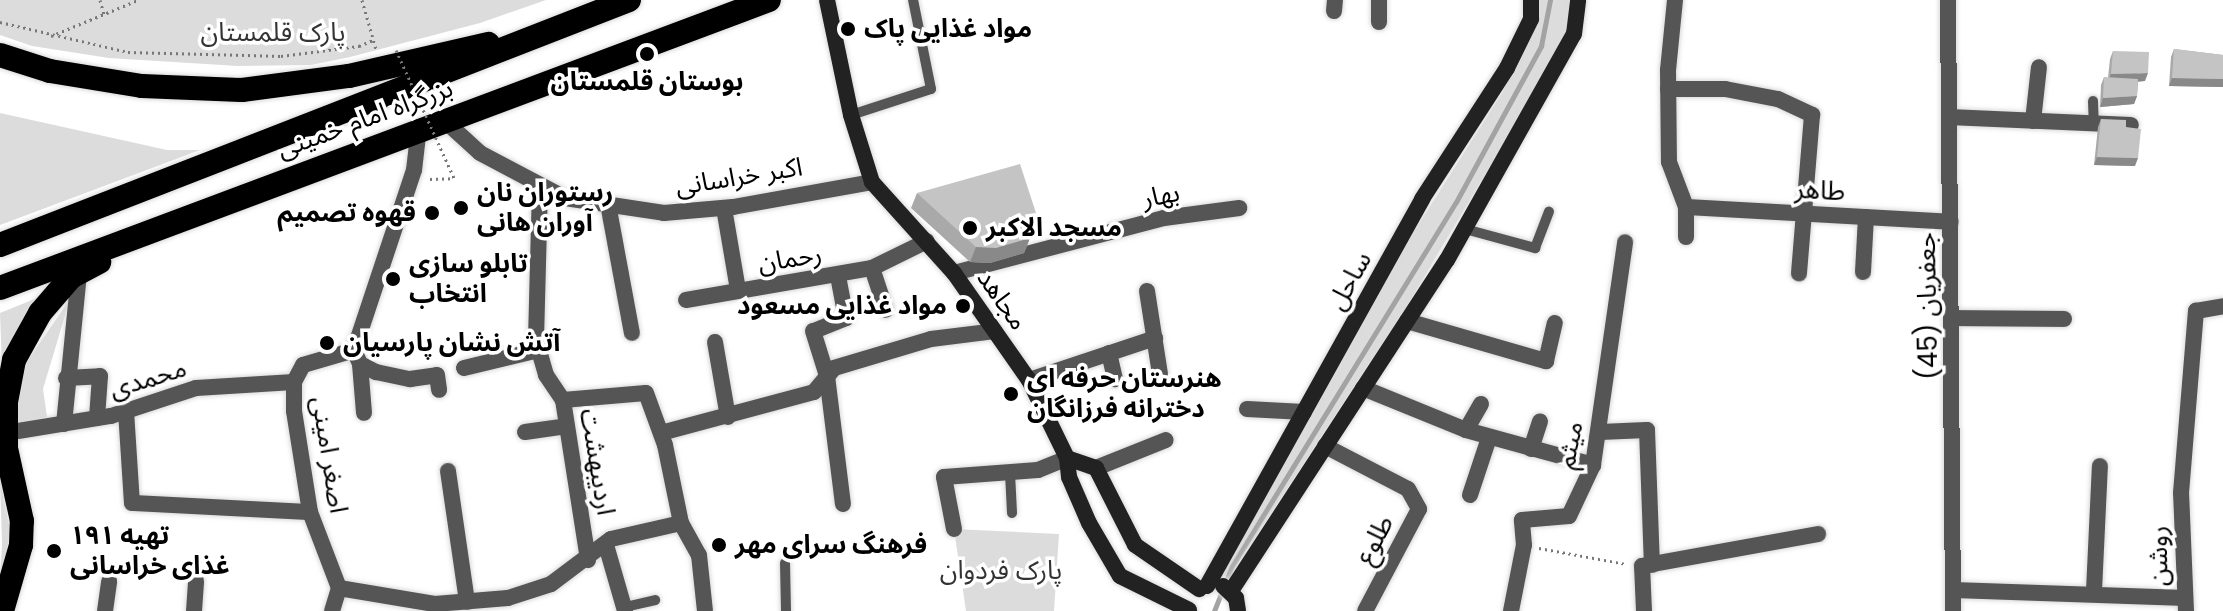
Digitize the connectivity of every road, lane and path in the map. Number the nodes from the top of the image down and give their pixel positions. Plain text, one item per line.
1 (100, 0) edge
2 (138, 0) edge
3 (362, 0) edge
4 (783, 0) edge
5 (827, 0) edge
6 (913, 0) edge
7 (1379, 0) edge
8 (1531, 0) edge
9 (1578, 0) edge
10 (1675, 0) edge
11 (1948, 0) edge
12 (625, 1) edge
13 (760, 4) edge
14 (104, 14) junction
15 (0, 22) edge
16 (1379, 22) dead end
17 (556, 29) junction
18 (51, 36) junction
19 (373, 40) junction
20 (396, 50) dead end
21 (0, 55) edge
22 (378, 57) dead end
23 (2039, 67) dead end
24 (1668, 89) junction
25 (2093, 101) dead end
26 (851, 115) junction
27 (1949, 117) junction
28 (445, 121) junction
29 (2033, 121) junction
30 (2094, 124) junction
31 (2131, 125) edge
32 (419, 127) junction
33 (433, 180) dead end
34 (872, 182) junction
35 (540, 187) junction
36 (608, 204) junction
37 (1686, 207) junction
38 (724, 208) junction
39 (1239, 208) dead end
40 (195, 211) junction
41 (1549, 212) dead end
42 (1805, 214) junction
43 (1866, 217) junction
44 (1951, 222) junction
45 (1465, 229) junction
46 (1686, 237) dead end
47 (927, 241) junction
48 (1625, 242) dead end
49 (0, 245) edge
50 (872, 268) junction
51 (1863, 272) dead end
52 (79, 273) junction
53 (954, 273) junction
54 (1799, 273) dead end
55 (838, 276) junction
56 (0, 288) edge
57 (738, 290) junction
58 (1147, 291) dead end
59 (686, 300) dead end
60 (2223, 306) edge
61 (886, 310) dead end
62 (1952, 318) junction
63 (2064, 319) dead end
64 (1407, 321) junction
65 (1555, 323) dead end
66 (995, 331) junction
67 (632, 333) dead end
68 (1155, 338) junction
69 (715, 342) dead end
70 (353, 348) junction
71 (539, 350) junction
72 (1109, 353) junction
73 (360, 364) junction
74 (464, 368) dead end
75 (1160, 374) dead end
76 (827, 376) junction
77 (66, 378) junction
78 (1115, 379) dead end
79 (1029, 380) junction
80 (294, 382) junction
81 (438, 383) dead end
82 (1363, 388) junction
83 (3, 393) edge
84 (563, 400) junction
85 (1481, 404) dead end
86 (1247, 409) dead end
87 (126, 411) junction
88 (1304, 412) junction
89 (364, 413) dead end
90 (728, 417) junction
91 (97, 418) junction
92 (1540, 421) dead end
93 (64, 424) junction
94 (567, 426) junction
95 (1466, 430) junction
96 (18, 431) dead end
97 (525, 432) dead end
98 (1600, 432) junction
99 (661, 433) junction
100 (1489, 438) junction
101 (1166, 440) dead end
102 (1325, 446) junction
103 (1531, 449) junction
104 (1067, 458) junction
105 (1593, 465) junction
106 (2100, 466) dead end
107 (1096, 468) junction
108 (448, 471) dead end
109 (1010, 473) junction
110 (1470, 495) dead end
111 (843, 504) dead end
112 (310, 512) junction
113 (1012, 513) dead end
114 (681, 523) junction
115 (954, 529) dead end
116 (1818, 534) dead end
117 (606, 545) junction
118 (1524, 545) junction
119 (588, 560) junction
120 (785, 563) dead end
121 (1647, 566) junction
122 (109, 581) dead end
123 (196, 581) dead end
124 (339, 588) junction
125 (1203, 588) junction
126 (1954, 590) junction
127 (1231, 591) junction
128 (2094, 591) junction
129 (655, 600) dead end
130 (467, 602) junction
131 (395, 604) edge
132 (2186, 604) edge
133 (508, 605) edge
134 (625, 609) edge
135 (1189, 610) edge
136 (2, 611) edge
137 (105, 611) edge
138 (194, 611) edge
139 (332, 611) edge
140 (705, 611) edge
141 (786, 611) edge
142 (1238, 611) edge
143 (1365, 611) edge
144 (1511, 611) edge
145 (1644, 611) edge
146 (1953, 611) edge

1 - 14 path
2 - 14 path
3 - 19 path
4 - 13 street
5 - 26 street, مجاهد
6 - 26 lane
7 - 16 street
8 - 88 street, ساحل
9 - 45 street
10 - 24 street
11 - 27 street, جعفریان (45)
12 - 17 highway, بزرگراه امام خمینی
13 - 28 highway, بزرگراه امام خمینی
14 - 18 path
15 - 18 path
17 - 21 highway
17 - 49 highway, بزرگراه امام خمینی
18 - 19 path
19 - 22 path
20 - 33 path, bridge
23 - 29 street
24 - 37 street
24 - 42 street
25 - 30 lane
26 - 34 street, مجاهد
27 - 29 street
27 - 44 street, جعفریان (45)
28 - 32 highway, بزرگراه امام خمینی
28 - 35 street, اکبر خراسانی
29 - 30 street
30 - 31 street
32 - 40 highway, بزرگراه امام خمینی
32 - 70 street
34 - 38 street, اکبر خراسانی
34 - 47 street, مجاهد
35 - 36 street, اکبر خراسانی
35 - 71 street, اردیبهشت
36 - 38 street, اکبر خراسانی
36 - 67 street
37 - 42 street, طاهر
37 - 46 street
38 - 57 street, رحمان
39 - 53 street, بهار
40 - 52 highway
40 - 56 highway, بزرگراه امام خمینی
41 - 45 lane
42 - 43 street, طاهر
42 - 54 street
43 - 44 street, طاهر
43 - 51 street
44 - 62 street, جعفریان (45)
45 - 64 street
47 - 50 street, رحمان
47 - 53 street, مجاهد
48 - 98 street, میثم
50 - 55 street, رحمان
50 - 61 street
52 - 77 street
52 - 83 highway
53 - 66 street, مجاهد
55 - 57 street, رحمان
55 - 76 street
57 - 59 street
58 - 68 street
60 - 132 street, روشن
62 - 63 street
62 - 126 street, جعفریان (45)
64 - 65 street
64 - 82 street
66 - 76 street
66 - 79 street, مجاهد
68 - 72 street
68 - 75 street
69 - 90 street
70 - 73 street
70 - 80 street, اصغر امینی
71 - 74 street
71 - 84 street, اردیبهشت
72 - 78 street
72 - 79 street
73 - 81 street
73 - 89 street
76 - 90 street
76 - 111 street
77 - 91 street
77 - 93 street
79 - 104 street, مجاهد
80 - 87 street, محمدی
80 - 112 street, اصغر امینی
82 - 95 street
82 - 102 street
83 - 136 highway
84 - 94 street, اردیبهشت
84 - 99 street
85 - 95 street
86 - 88 street
87 - 91 street, محمدی
87 - 112 street
88 - 125 street, ساحل
90 - 99 street
91 - 93 street, محمدی
92 - 103 street
93 - 96 street, محمدی
94 - 97 street
94 - 119 street, اردیبهشت
95 - 100 street
98 - 105 street, میثم
98 - 121 street
99 - 114 street
100 - 103 street
100 - 110 street
101 - 107 street
102 - 127 street
102 - 143 street, طلوع
103 - 105 street
104 - 107 street
104 - 109 street
104 - 135 street, مجاهد
105 - 118 street, میثم
106 - 128 street
107 - 125 street
108 - 130 street
109 - 113 lane
109 - 115 street
112 - 124 street, اصغر امینی
114 - 117 street
114 - 140 street
116 - 121 street
117 - 119 street
117 - 134 street
118 - 121 path
118 - 144 street, میثم
119 - 133 street
120 - 141 lane
121 - 145 street
122 - 137 street
123 - 138 street
124 - 131 street
124 - 139 street
125 - 127 street
125 - 135 street, ساحل
126 - 128 street, روشن
126 - 146 street, جعفریان (45)
127 - 142 street
128 - 132 street, روشن
129 - 134 lane
130 - 131 street
130 - 133 street

